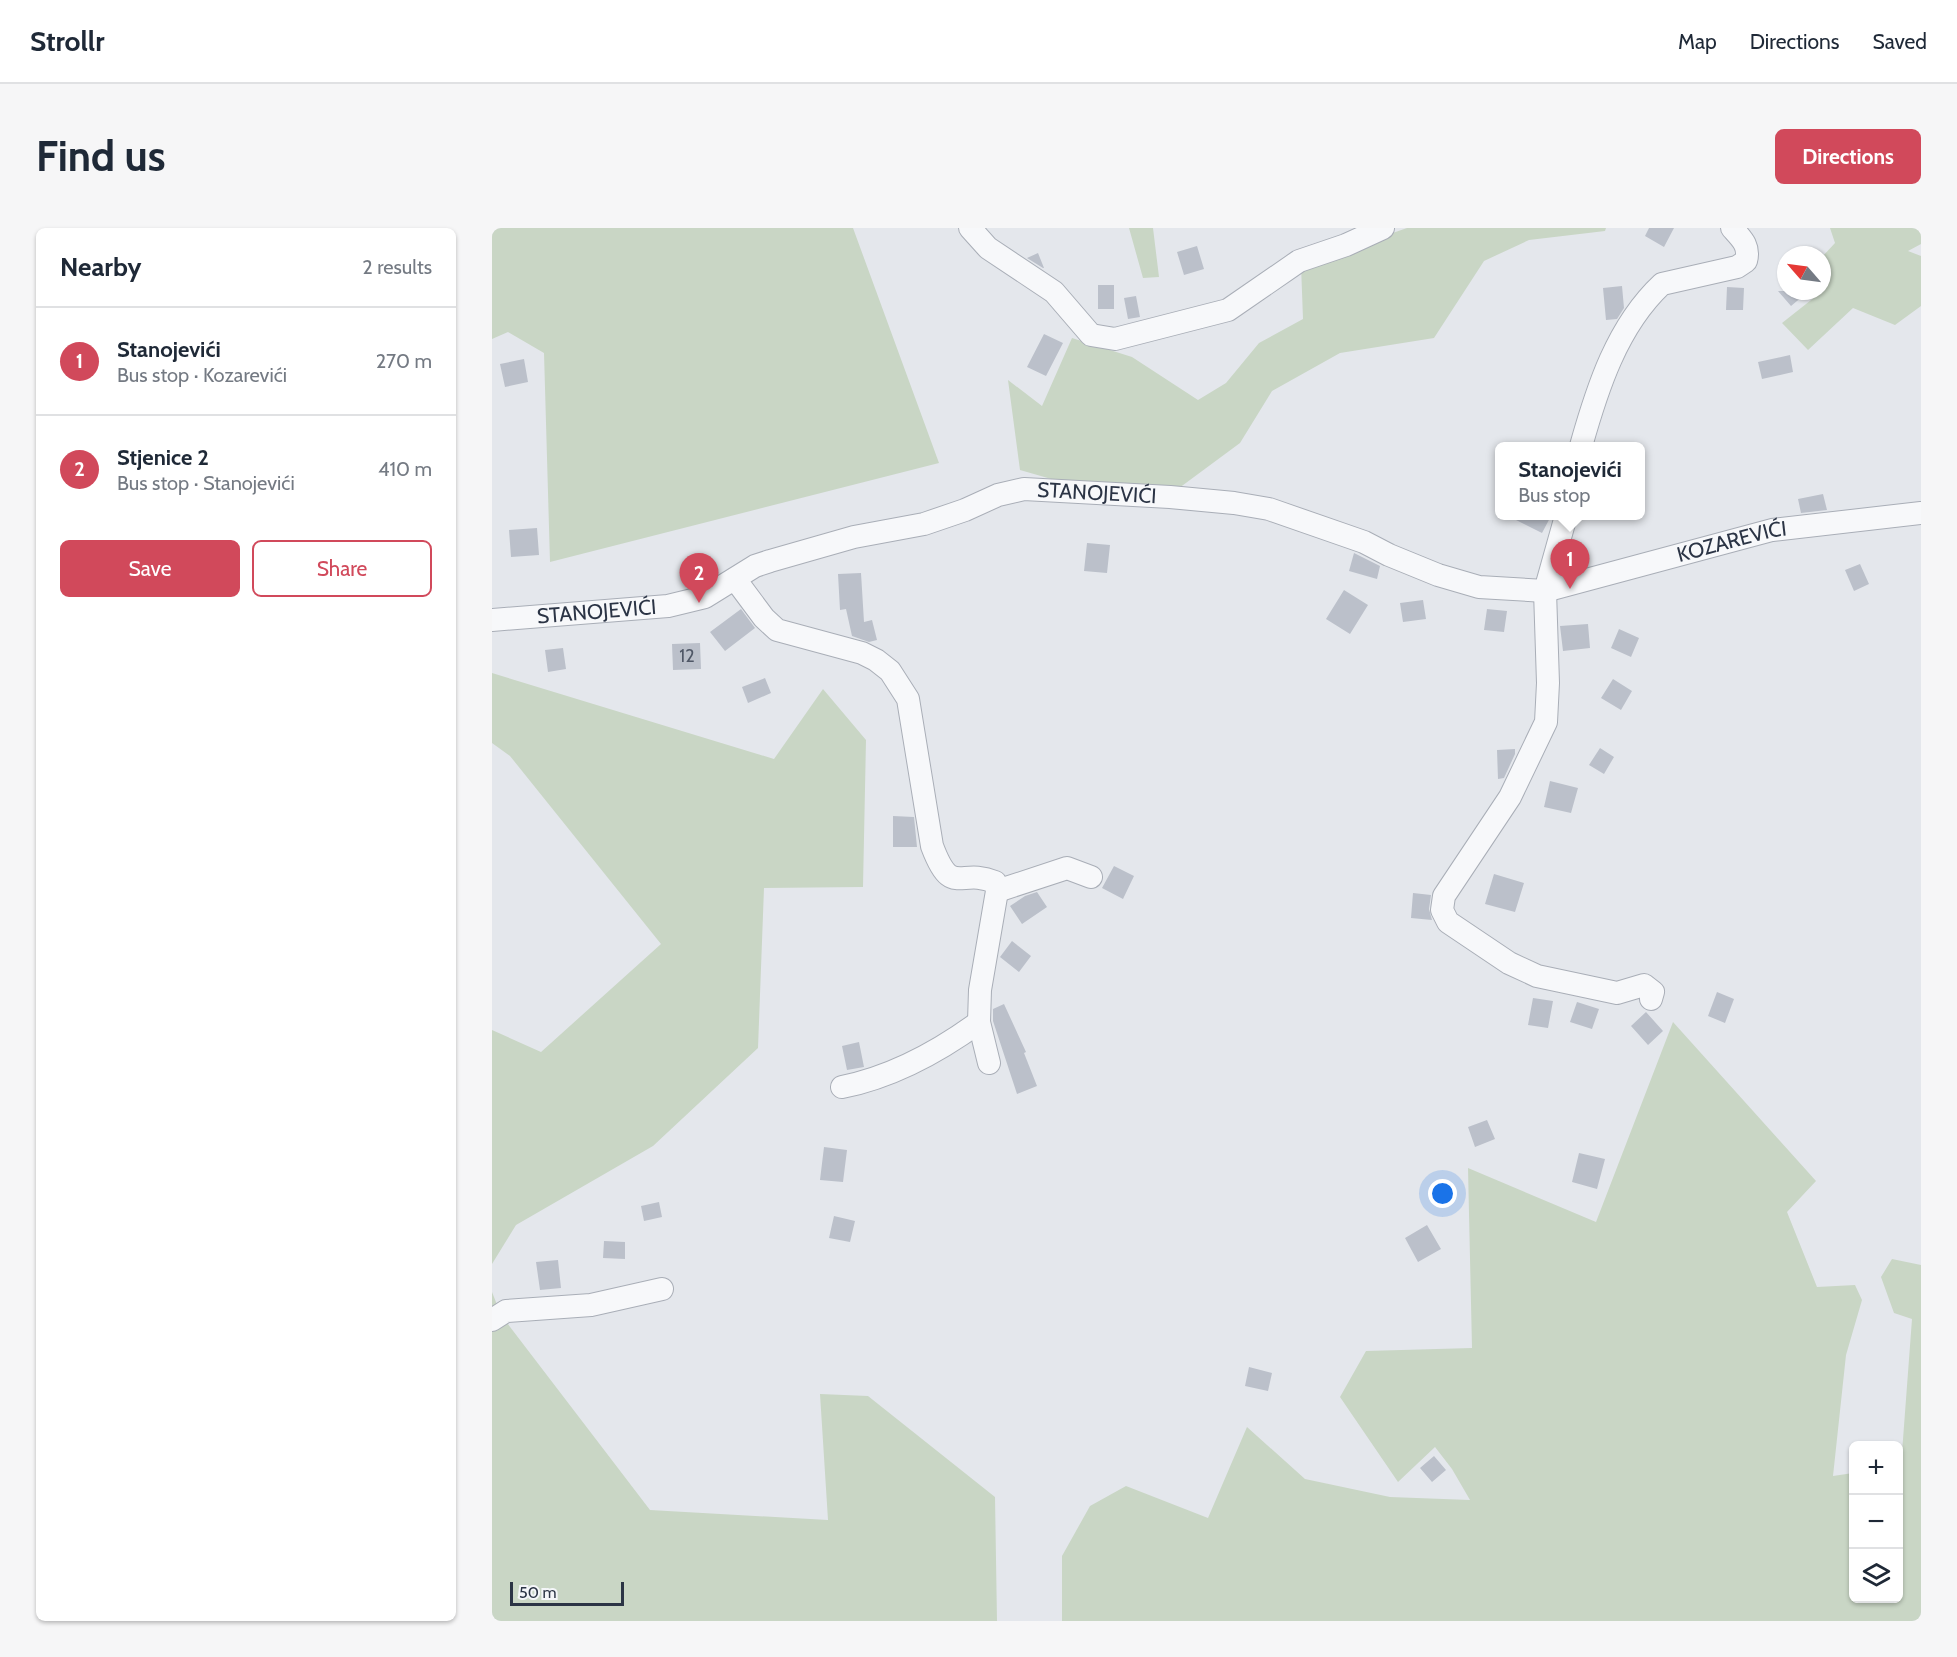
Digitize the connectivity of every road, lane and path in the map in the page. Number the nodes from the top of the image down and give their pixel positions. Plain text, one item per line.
1 (970, 228) edge
2 (1383, 228) edge
3 (1732, 228) edge
4 (1582, 442) edge
5 (1921, 513) edge
6 (1565, 520) edge
7 (735, 579) junction
8 (1545, 591) junction
9 (492, 620) edge
10 (1091, 877) dead end
11 (997, 891) junction
12 (1652, 999) dead end
13 (979, 1022) junction
14 (989, 1064) dead end
15 (842, 1087) dead end
16 (662, 1289) dead end
17 (492, 1320) edge

1 - 2 street
3 - 4 street
5 - 8 street, KOZAREVIĆI
6 - 8 street
7 - 8 street, STANOJEVIĆI
7 - 9 street, STANOJEVIĆI
7 - 11 street
8 - 12 street
10 - 11 street
11 - 13 street
13 - 14 street
13 - 15 street
16 - 17 street

